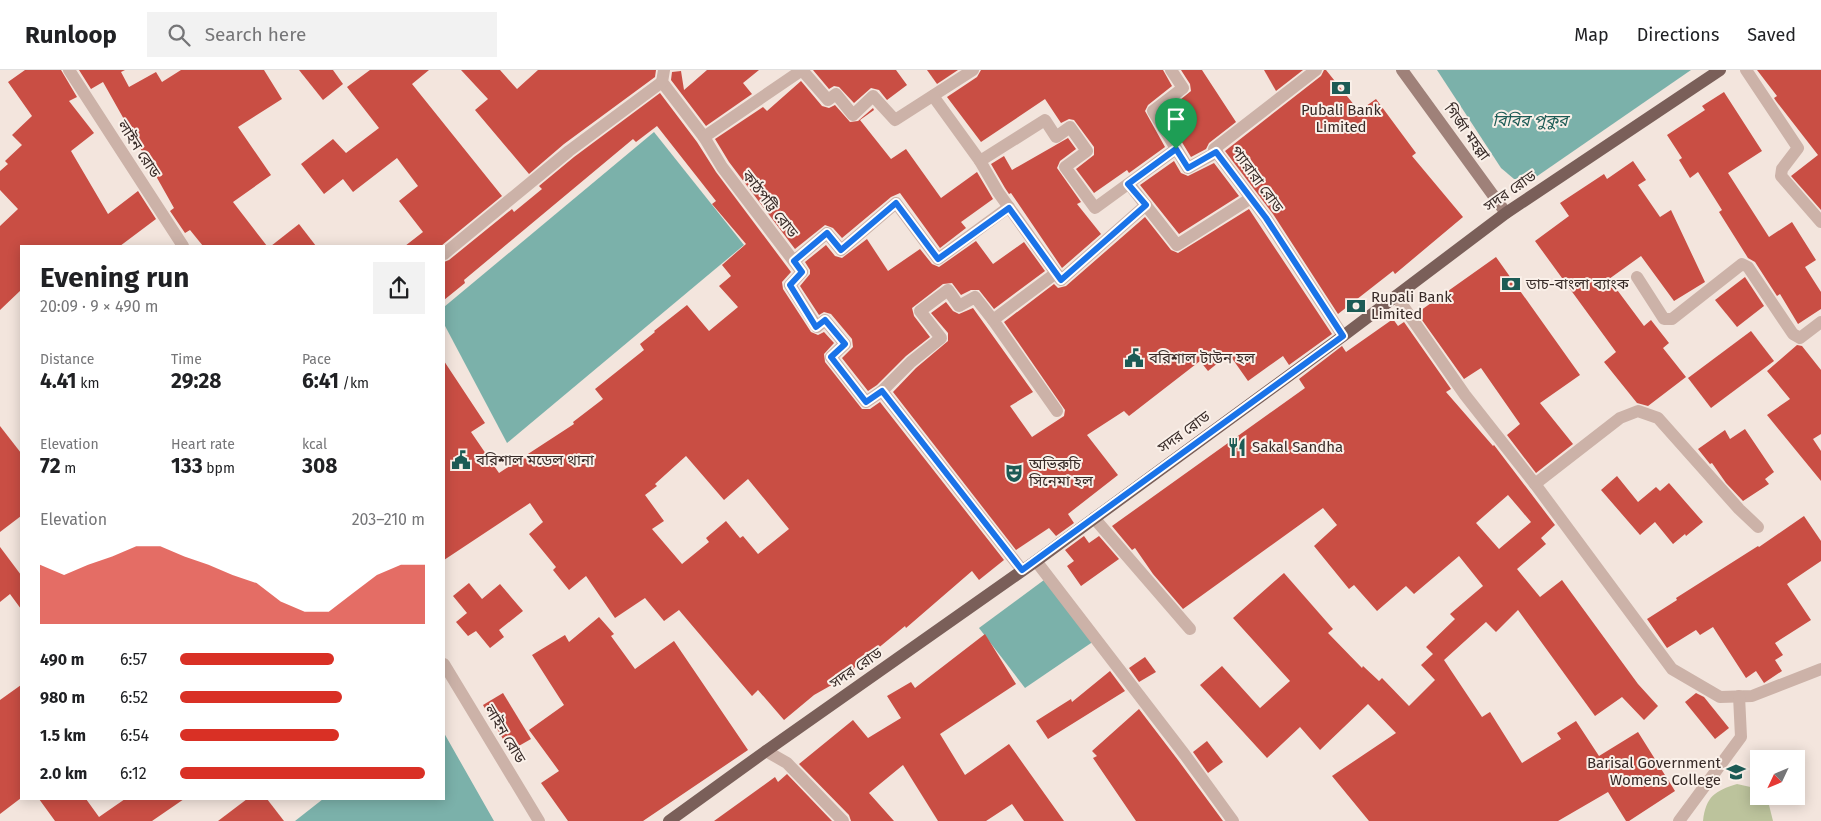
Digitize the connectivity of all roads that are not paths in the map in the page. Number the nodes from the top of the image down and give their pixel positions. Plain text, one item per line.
1 (69, 70) edge
2 (802, 70) edge
3 (973, 70) edge
4 (1171, 70) edge
5 (1316, 70) edge
6 (1402, 70) edge
7 (1720, 70) edge
8 (1746, 70) edge
9 (663, 76) edge
10 (933, 96) junction
11 (704, 137) junction
12 (1176, 149) junction
13 (1216, 152) junction
14 (980, 161) junction
15 (1128, 184) junction
16 (1251, 198) junction
17 (1146, 205) junction
18 (1009, 208) junction
19 (1506, 212) junction
20 (1821, 222) edge
21 (182, 245) edge
22 (445, 253) edge
23 (794, 261) junction
24 (1056, 273) junction
25 (1637, 277) dead end
26 (1396, 296) junction
27 (993, 320) junction
28 (1821, 322) edge
29 (1343, 336) junction
30 (882, 391) junction
31 (1057, 411) dead end
32 (1535, 484) junction
33 (1094, 518) junction
34 (1758, 527) dead end
35 (1036, 561) junction
36 (1022, 570) junction
37 (1190, 629) dead end
38 (445, 666) edge
39 (1821, 669) edge
40 (1739, 696) junction
41 (766, 751) junction
42 (539, 821) edge
43 (669, 821) edge
44 (843, 821) edge
45 (1233, 821) edge
46 (1679, 821) edge

1 - 21 street, লাইন রোড
2 - 10 street
2 - 11 street
3 - 10 street
4 - 12 street
5 - 13 street, প্যারারা রোড
6 - 19 main road, গির্জা মহল্লা
7 - 19 main road, সদর রোড
8 - 20 street
9 - 11 street, কাঠপট্টি রোড
9 - 22 street
10 - 14 street
11 - 23 street, কাঠপট্টি রোড
12 - 13 street
12 - 15 street
13 - 16 street, প্যারারা রোড
14 - 15 street
14 - 18 street
15 - 17 street
16 - 17 street
16 - 29 street, প্যারারা রোড
17 - 24 street
18 - 23 street
18 - 24 street
19 - 26 main road, সদর রোড
23 - 30 street, কাঠপট্টি রোড
24 - 27 street
25 - 28 street
26 - 29 main road, সদর রোড
26 - 32 street
27 - 30 street
27 - 31 street
29 - 33 main road, সদর রোড
30 - 36 street
32 - 34 street
32 - 40 street
33 - 35 main road, সদর রোড
33 - 37 street
35 - 36 main road, সদর রোড
35 - 45 street
36 - 41 main road, সদর রোড
38 - 42 street, লাইন রোড
39 - 40 street
40 - 46 street
41 - 43 main road, সদর রোড
41 - 44 street

